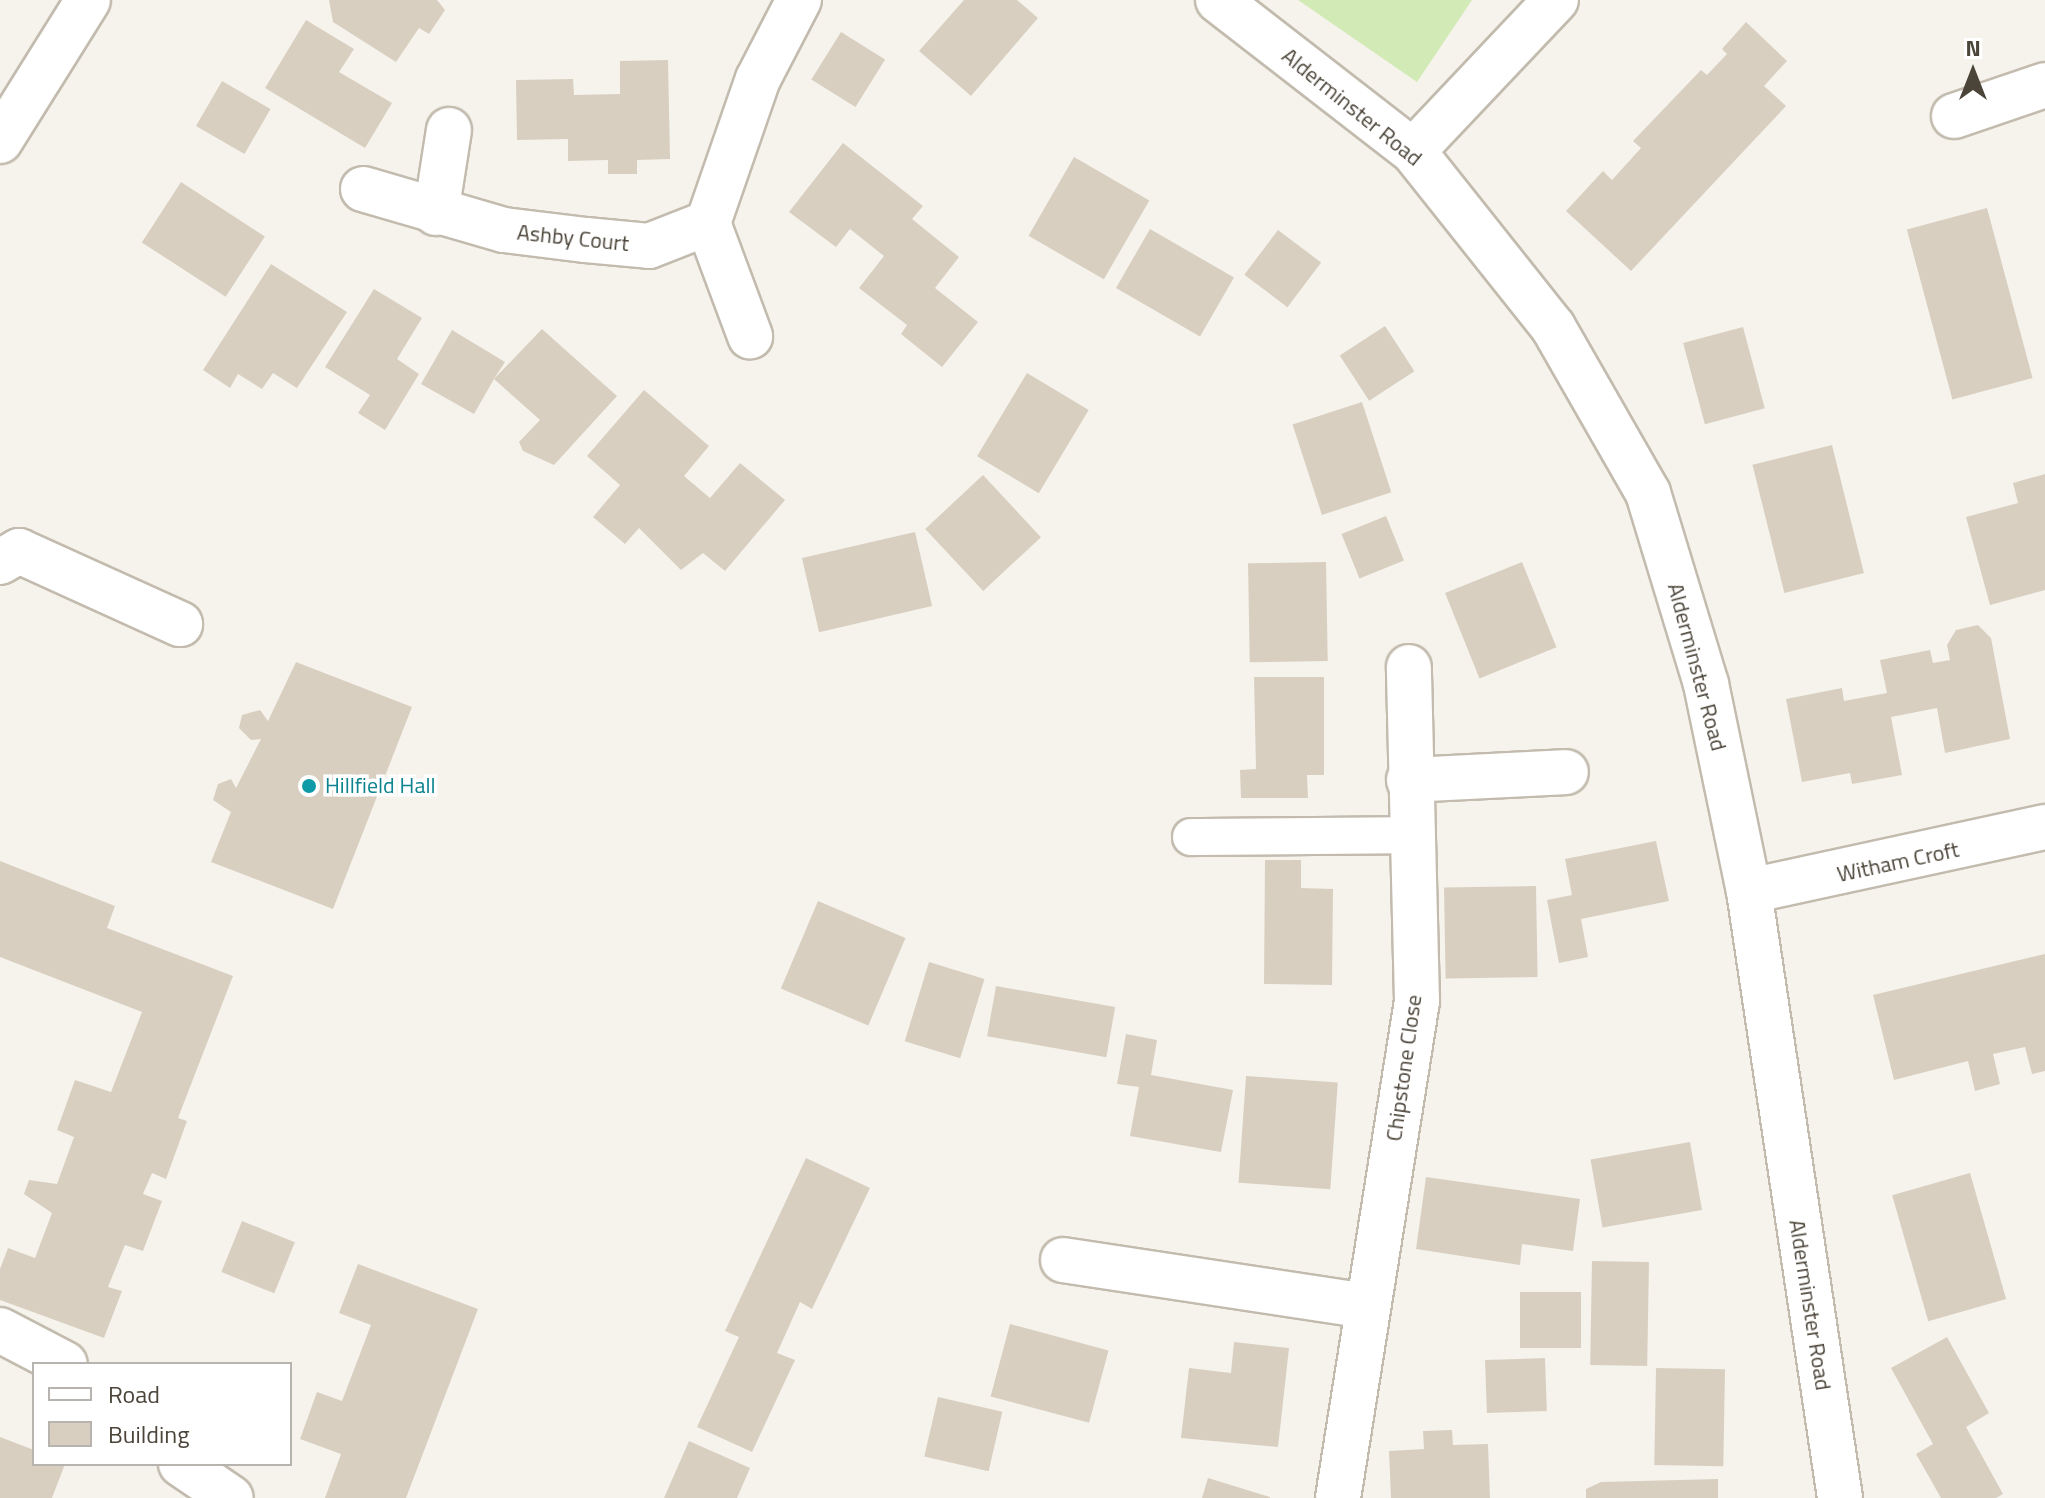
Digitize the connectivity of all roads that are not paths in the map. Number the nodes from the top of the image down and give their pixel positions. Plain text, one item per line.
1 (88, 0) edge
2 (799, 0) edge
3 (1218, 0) edge
4 (1556, 0) edge
5 (2045, 85) edge
6 (1954, 116) dead end
7 (449, 130) dead end
8 (0, 141) edge
9 (1413, 151) junction
10 (363, 189) dead end
11 (436, 213) junction
12 (708, 223) junction
13 (750, 336) dead end
14 (0, 562) edge
15 (180, 624) dead end
16 (1409, 667) dead end
17 (1566, 772) dead end
18 (1409, 780) junction
19 (2045, 827) edge
20 (1411, 835) junction
21 (1191, 837) dead end
22 (1749, 891) junction
23 (1063, 1260) dead end
24 (1367, 1306) junction
25 (0, 1330) edge
26 (61, 1362) edge
27 (184, 1466) edge
28 (231, 1498) edge
29 (1338, 1498) edge
30 (1840, 1498) edge

1 - 8 street
2 - 12 street
3 - 9 street, Alderminster Road
4 - 9 street
5 - 6 street
7 - 11 street
9 - 22 street, Alderminster Road
10 - 11 street, Ashby Court
11 - 12 street, Ashby Court
12 - 13 street
14 - 15 street
16 - 18 street, Chipstone Close
17 - 18 street
18 - 20 street, Chipstone Close
19 - 22 street, Witham Croft
20 - 21 lane
20 - 24 street, Chipstone Close
22 - 30 street, Alderminster Road
23 - 24 street
24 - 29 street, Chipstone Close
25 - 26 street
27 - 28 street

